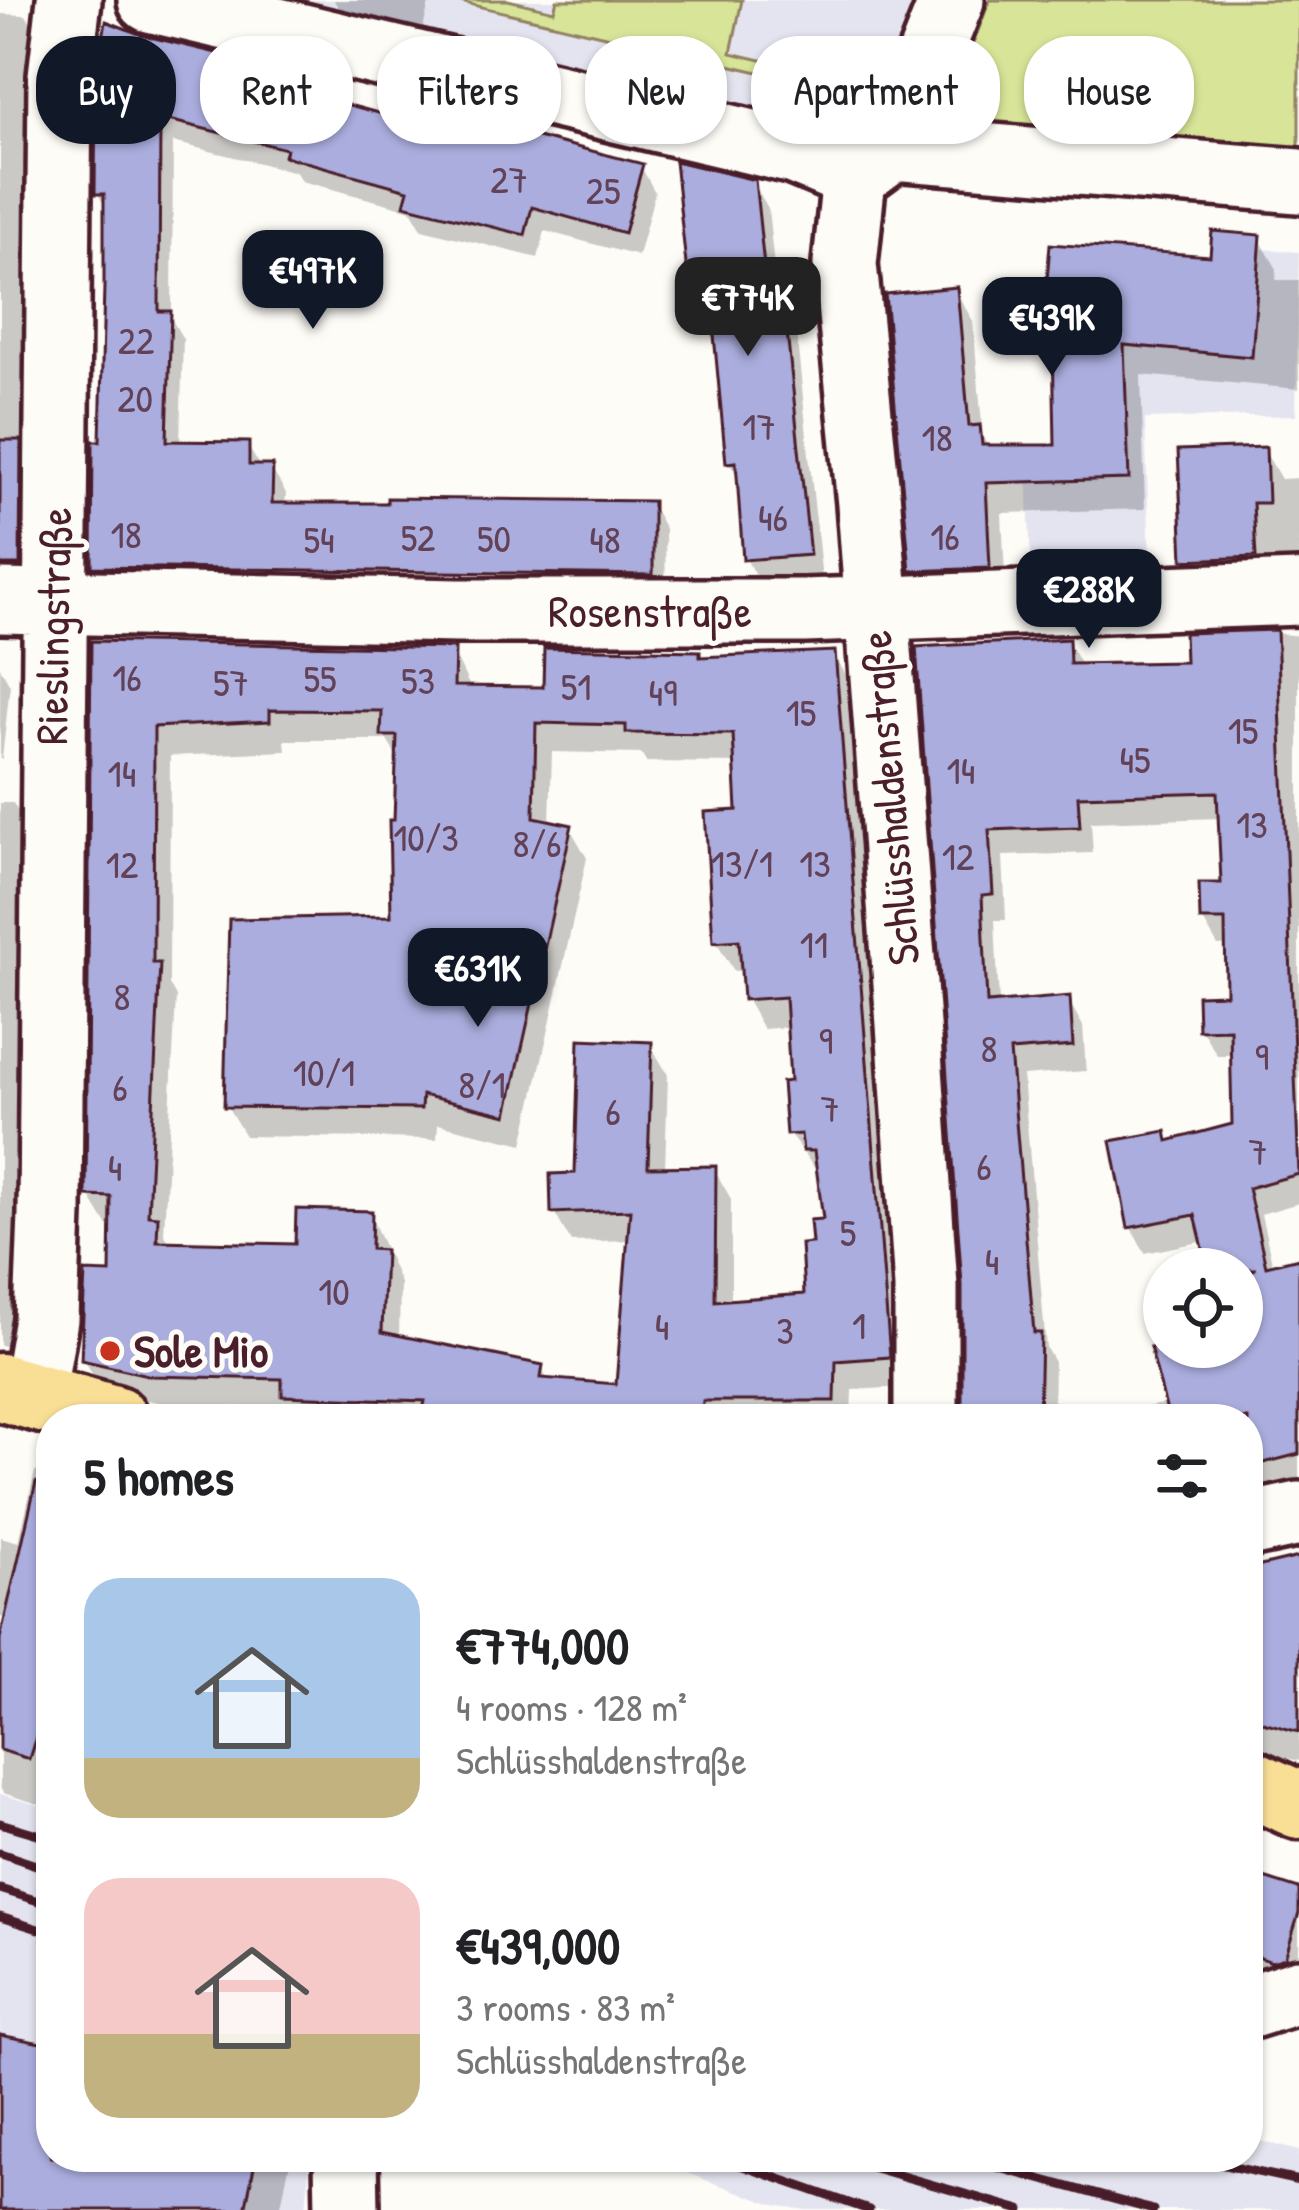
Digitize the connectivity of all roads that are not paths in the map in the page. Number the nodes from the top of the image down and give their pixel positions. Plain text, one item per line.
1 (69, 0) edge
2 (150, 0) edge
3 (952, 0) edge
4 (873, 162) junction
5 (1299, 181) edge
6 (1299, 593) edge
7 (27, 602) edge
8 (874, 610) junction
9 (16, 1392) edge
10 (60, 1404) edge
11 (926, 1404) edge
12 (1299, 1514) edge
13 (1263, 1522) edge
14 (1263, 1789) edge
15 (1299, 1805) edge
16 (1263, 1828) edge
17 (1299, 1844) edge
18 (1299, 1991) edge
19 (1263, 2002) edge
20 (346, 2172) edge
21 (347, 2210) edge

1 - 7 street, Rieslingstraße
2 - 4 street
3 - 4 street, Schlüsshaldenstraße
4 - 5 street
4 - 8 street, Schlüsshaldenstraße
6 - 8 street, Rosenstraße
7 - 8 street, Rosenstraße
7 - 9 street, Rieslingstraße
8 - 11 street, Schlüsshaldenstraße
9 - 10 main road
12 - 13 street
14 - 15 main road
16 - 17 main road
18 - 19 street
20 - 21 street

